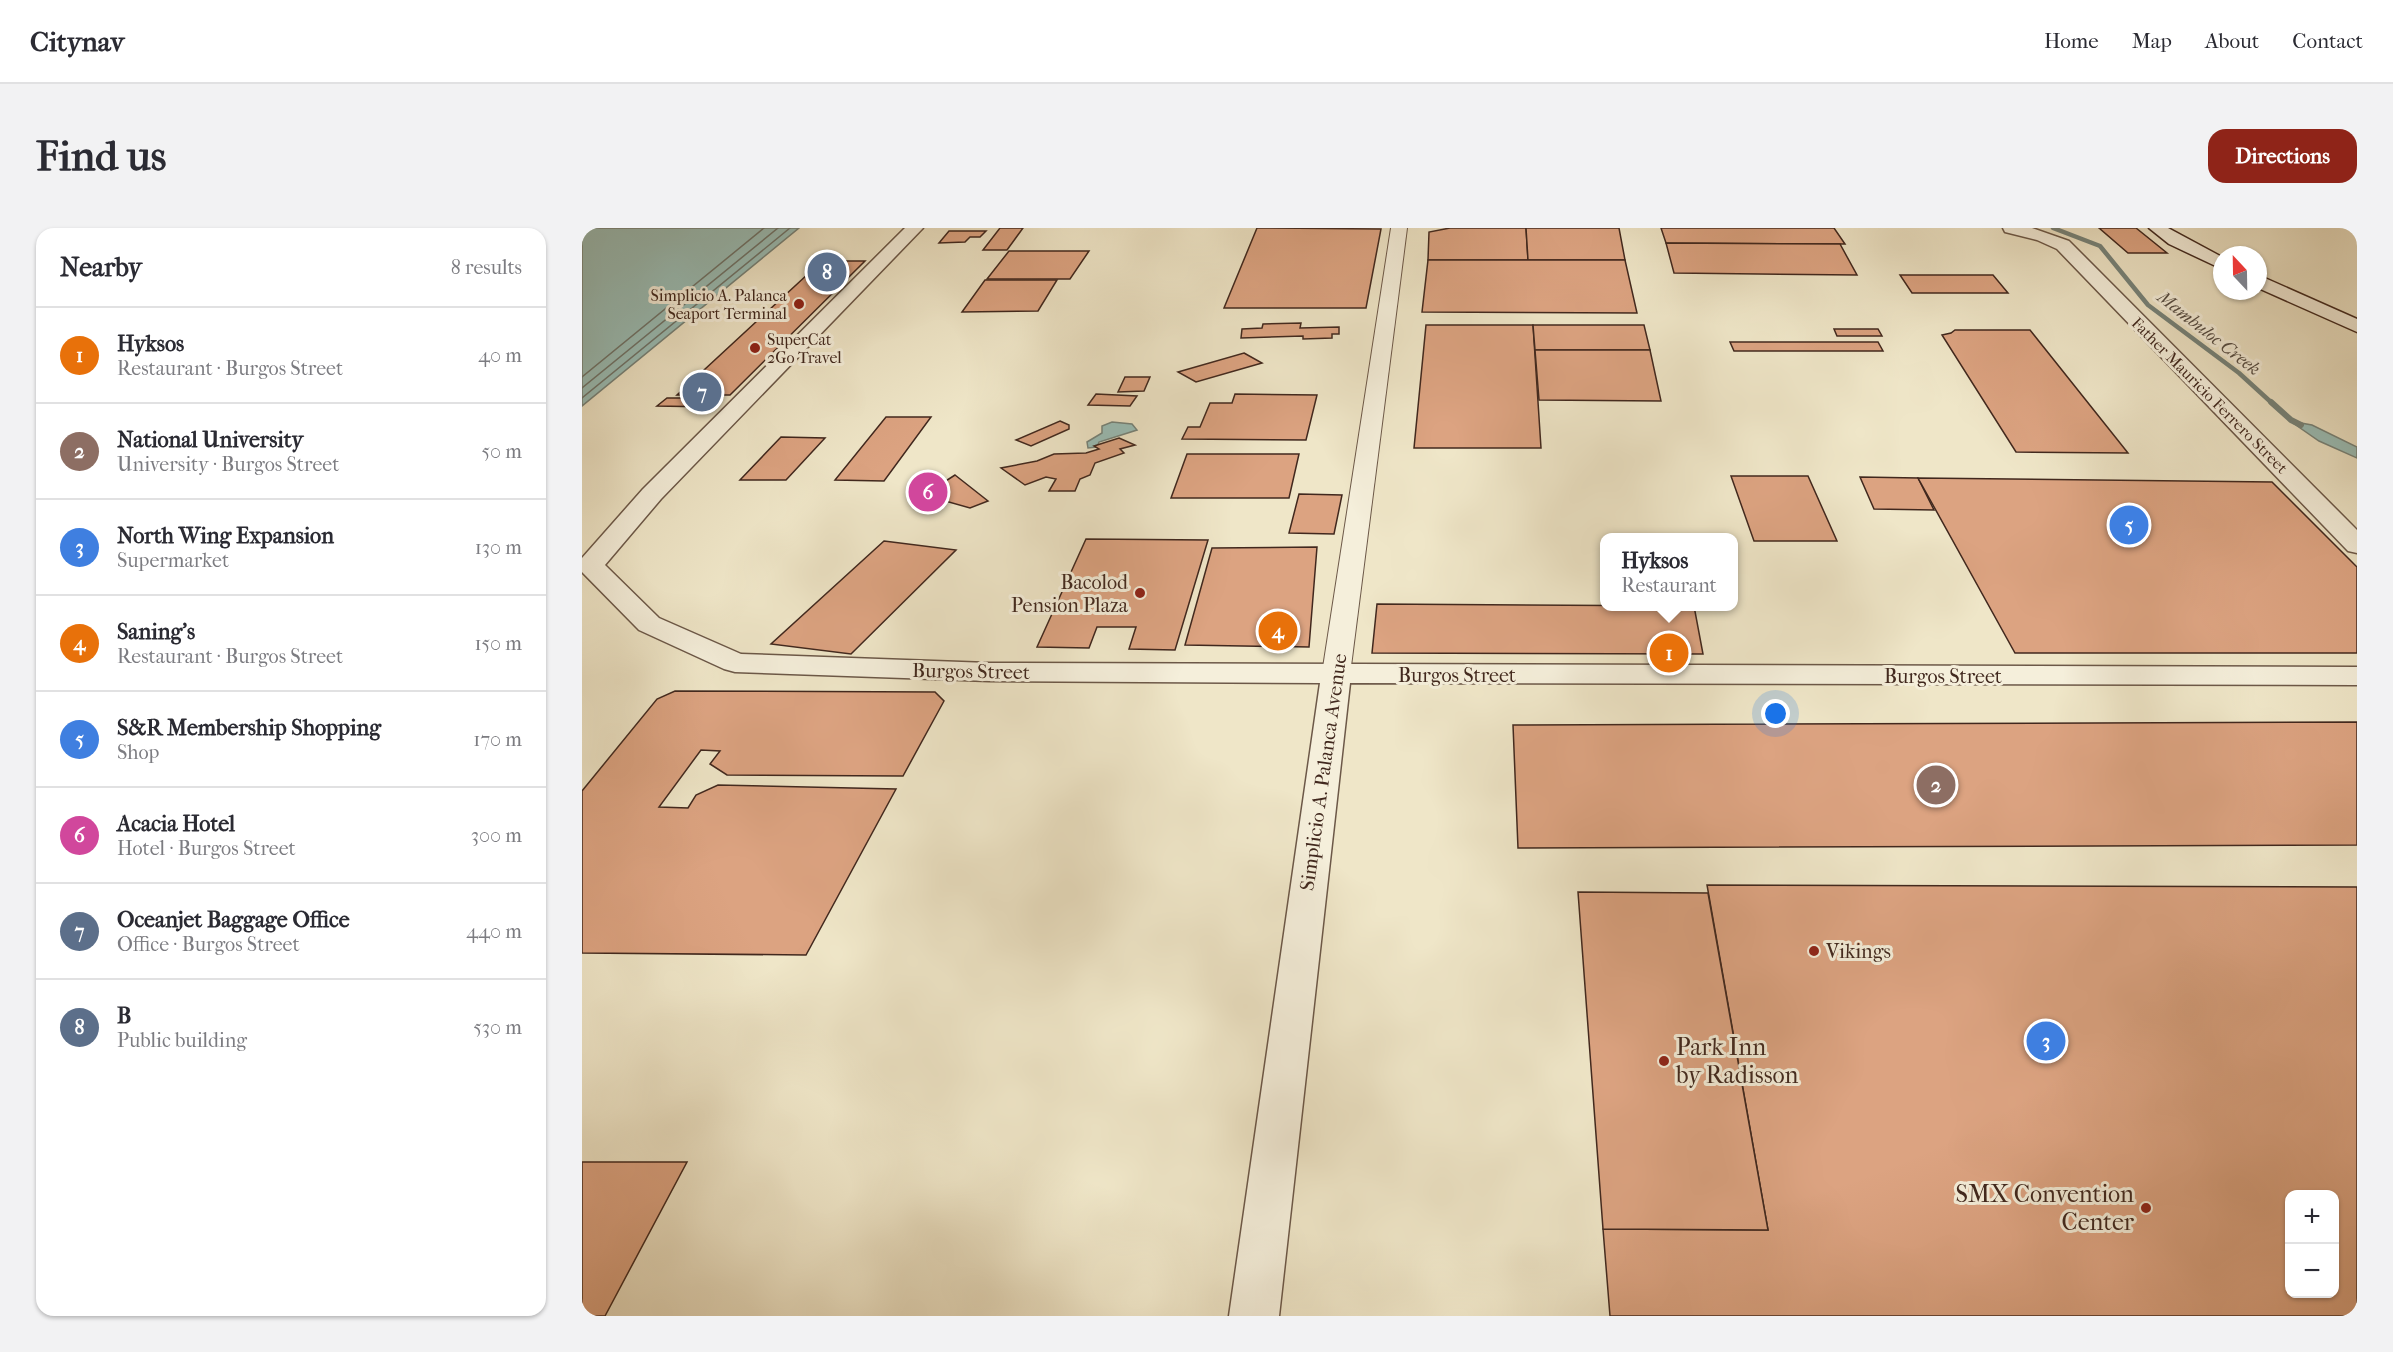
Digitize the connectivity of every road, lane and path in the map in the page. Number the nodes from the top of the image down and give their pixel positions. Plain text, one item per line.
1 (915, 228) edge
2 (1399, 228) edge
3 (2011, 228) edge
4 (2157, 228) edge
5 (2213, 259) edge
6 (2267, 285) edge
7 (2357, 326) edge
8 (2357, 545) edge
9 (1336, 674) junction
10 (2357, 676) edge
11 (1254, 1316) edge

1 - 9 street, Burgos Street
2 - 9 street, Simplicio A. Palanca Avenue
3 - 8 street, Father Mauricio Ferrero Street
4 - 5 street
6 - 7 street
9 - 10 street, Burgos Street
9 - 11 street, Simplicio A. Palanca Avenue

